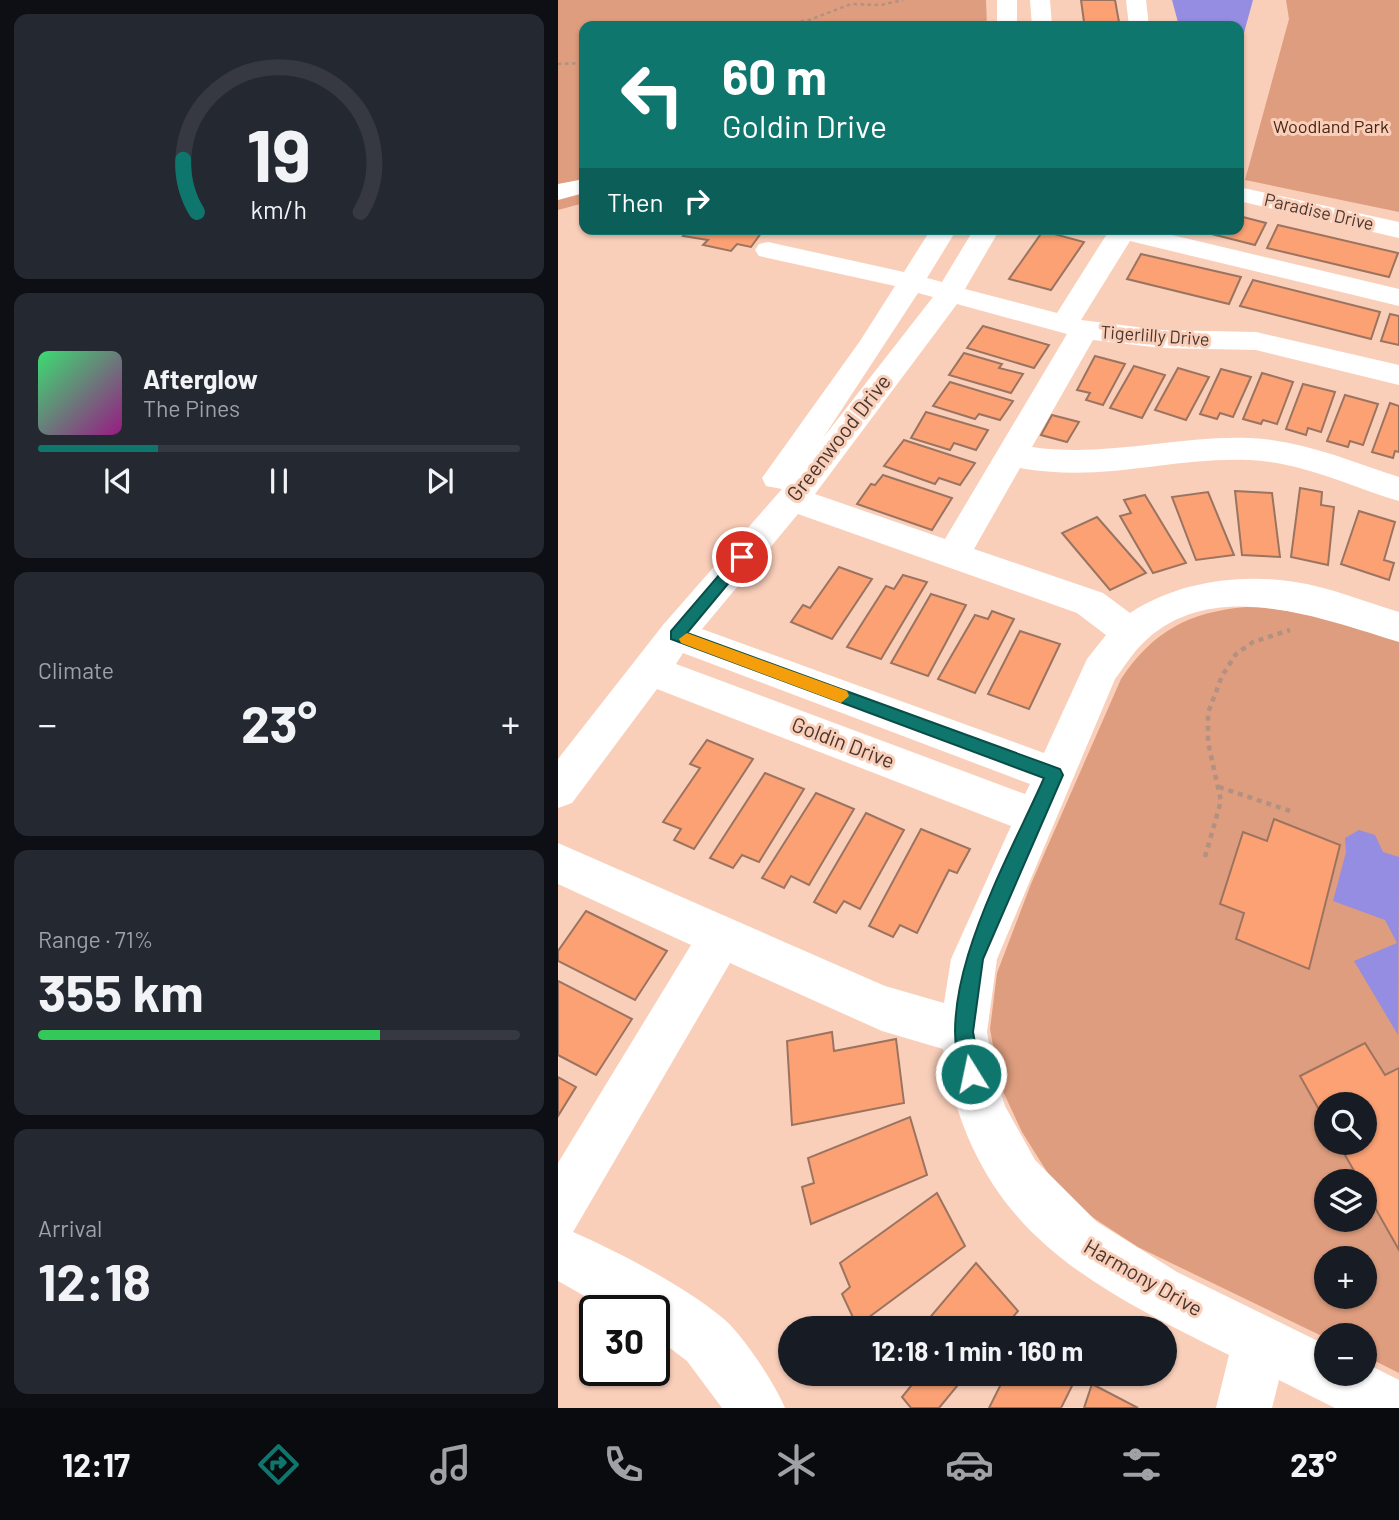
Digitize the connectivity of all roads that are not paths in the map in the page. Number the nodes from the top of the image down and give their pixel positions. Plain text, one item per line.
1 (1007, 0) edge
2 (1040, 0) edge
3 (1136, 0) edge
4 (1007, 21) edge
5 (1042, 21) edge
6 (1139, 21) edge
7 (579, 187) edge
8 (558, 192) edge
9 (1244, 195) edge
10 (1399, 230) edge
11 (940, 235) edge
12 (983, 235) edge
13 (1120, 235) edge
14 (1143, 235) edge
15 (768, 250) dead end
16 (913, 282) junction
17 (949, 294) junction
18 (1399, 298) edge
19 (1074, 328) junction
20 (1399, 375) edge
21 (1012, 455) junction
22 (1399, 489) edge
23 (792, 499) junction
24 (954, 554) junction
25 (1399, 627) edge
26 (1129, 633) junction
27 (676, 635) junction
28 (650, 670) junction
29 (1054, 775) junction
30 (558, 790) edge
31 (1036, 817) junction
32 (558, 863) edge
33 (721, 936) junction
34 (963, 1032) junction
35 (558, 1212) edge
36 (558, 1252) edge
37 (1260, 1341) junction
38 (757, 1408) edge
39 (1245, 1408) edge
40 (1395, 1408) edge

1 - 4 street
2 - 5 street
3 - 6 street
7 - 8 street
9 - 10 street, Paradise Drive
11 - 16 street, Greenwood Drive
12 - 17 street, Greenwood Drive
13 - 19 street
14 - 18 street
15 - 16 street, Tigerlilly Drive
16 - 17 street, Tigerlilly Drive
16 - 27 street, Greenwood Drive
17 - 19 street, Tigerlilly Drive
17 - 23 street, Greenwood Drive
19 - 20 street, Tigerlilly Drive
19 - 21 street
21 - 22 street
21 - 24 street
23 - 24 street
23 - 27 street, Greenwood Drive
24 - 26 street
25 - 26 street, Harmony Drive
26 - 29 street, Harmony Drive
27 - 28 street, Greenwood Drive
27 - 29 street, Goldin Drive
28 - 30 street, Greenwood Drive
28 - 31 street, Goldin Drive
29 - 31 street, Harmony Drive
31 - 34 street, Harmony Drive
32 - 33 street
33 - 34 street
33 - 35 street
34 - 37 street, Harmony Drive
36 - 38 street
37 - 39 street
37 - 40 street, Harmony Drive

